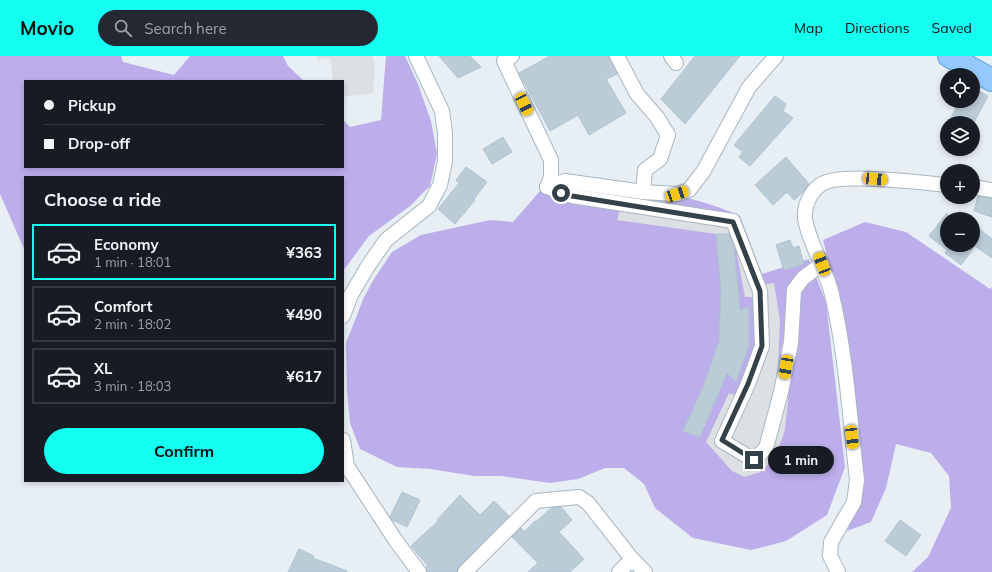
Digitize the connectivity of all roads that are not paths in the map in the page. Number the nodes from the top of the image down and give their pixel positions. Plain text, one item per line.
1 (512, 56) edge
2 (617, 56) edge
3 (776, 56) edge
4 (949, 56) edge
5 (419, 58) edge
6 (992, 80) edge
7 (940, 184) edge
8 (547, 187) junction
9 (980, 188) edge
10 (992, 190) edge
11 (643, 192) junction
12 (822, 264) junction
13 (344, 313) edge
14 (344, 446) edge
15 (632, 558) junction
16 (419, 572) edge
17 (465, 572) edge
18 (619, 572) edge
19 (645, 572) edge
20 (838, 572) edge

1 - 8 street
2 - 11 street
3 - 11 street
4 - 6 main road
5 - 13 street
7 - 12 street
8 - 11 street
8 - 12 street
9 - 10 street
12 - 20 street
14 - 16 street
15 - 17 street
15 - 18 street
15 - 19 street

